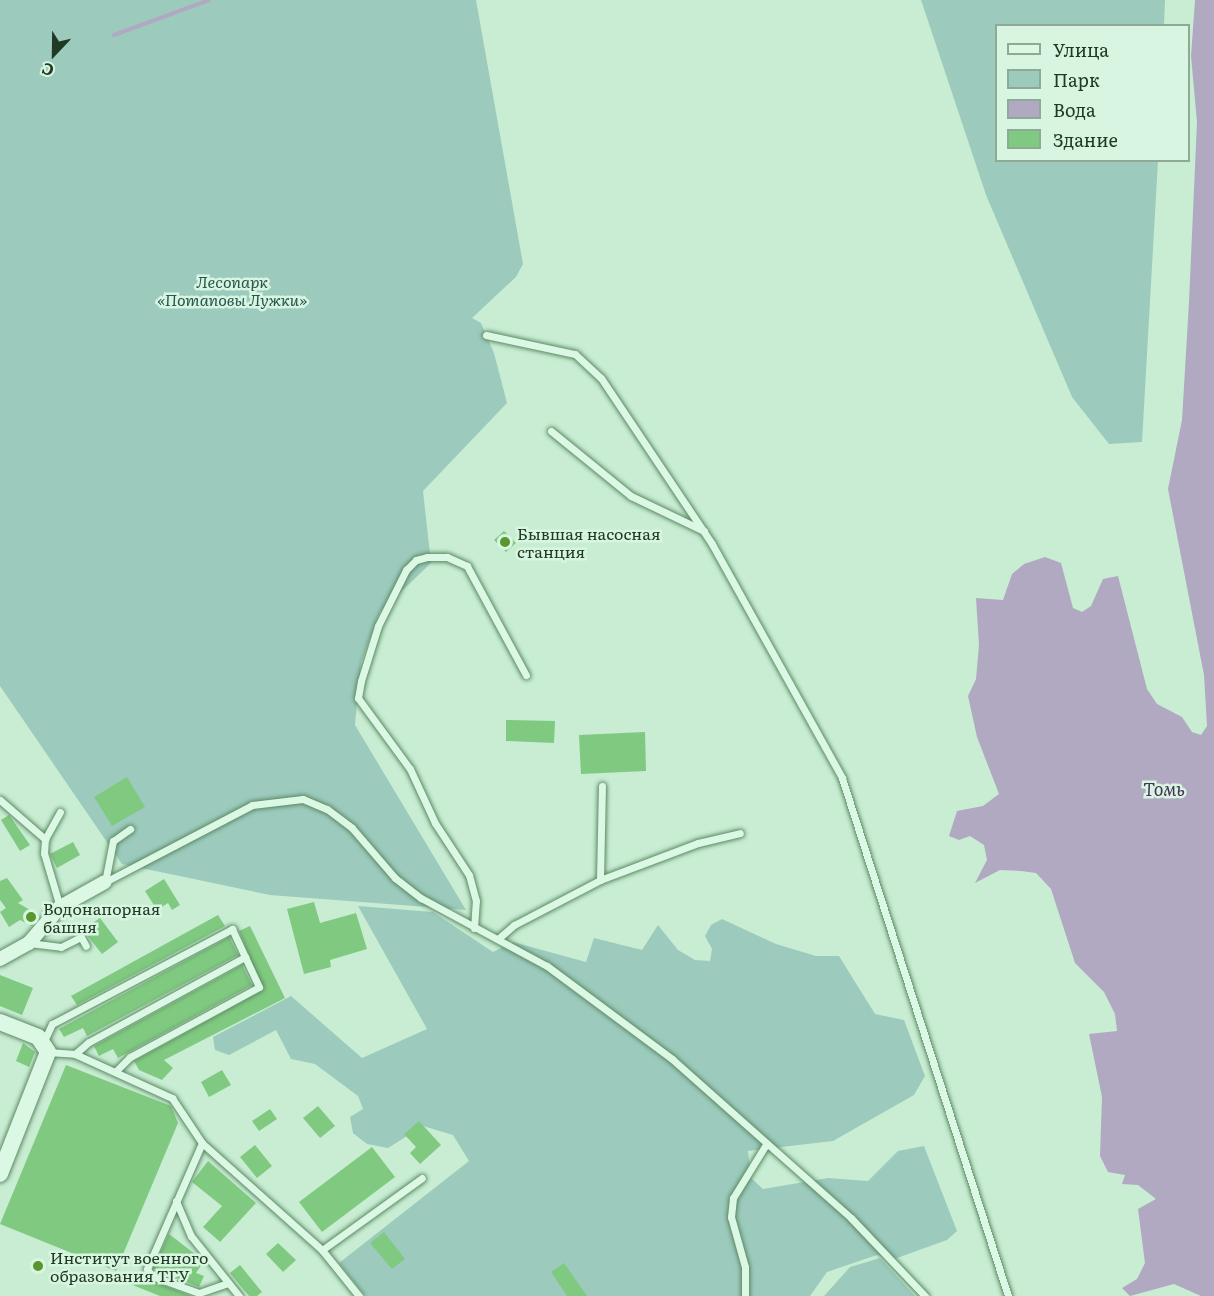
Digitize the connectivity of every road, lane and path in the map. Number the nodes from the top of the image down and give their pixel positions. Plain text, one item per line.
1 (486, 335) dead end
2 (551, 431) dead end
3 (704, 531) junction
4 (526, 675) dead end
5 (602, 786) dead end
6 (0, 800) edge
7 (60, 812) dead end
8 (130, 829) dead end
9 (740, 833) dead end
10 (45, 839) junction
11 (600, 880) junction
12 (105, 882) junction
13 (60, 907) junction
14 (474, 928) junction
15 (499, 938) junction
16 (29, 944) junction
17 (86, 946) dead end
18 (245, 957) junction
19 (0, 959) edge
20 (0, 1022) edge
21 (46, 1046) junction
22 (75, 1054) junction
23 (116, 1071) junction
24 (202, 1143) junction
25 (765, 1146) junction
26 (0, 1174) edge
27 (422, 1178) dead end
28 (176, 1201) junction
29 (322, 1250) junction
30 (228, 1283) junction
31 (239, 1296) edge
32 (359, 1296) edge
33 (745, 1296) edge
34 (925, 1296) edge
35 (1008, 1296) edge

1 - 3 lane
2 - 3 lane
3 - 35 lane
4 - 14 lane
5 - 11 lane
6 - 10 lane
7 - 10 lane
8 - 12 lane
9 - 11 lane
10 - 13 lane
11 - 15 lane
12 - 13 street
12 - 14 lane
13 - 16 street
14 - 15 lane
15 - 25 lane
16 - 17 lane
16 - 19 street
18 - 21 lane
18 - 22 lane
18 - 23 lane
20 - 21 street
21 - 22 lane
21 - 26 street
22 - 23 lane
23 - 24 lane
24 - 28 lane
24 - 29 lane
25 - 33 lane
25 - 34 lane
27 - 29 lane
28 - 30 lane
28 - 30 lane
29 - 32 lane
30 - 31 lane

